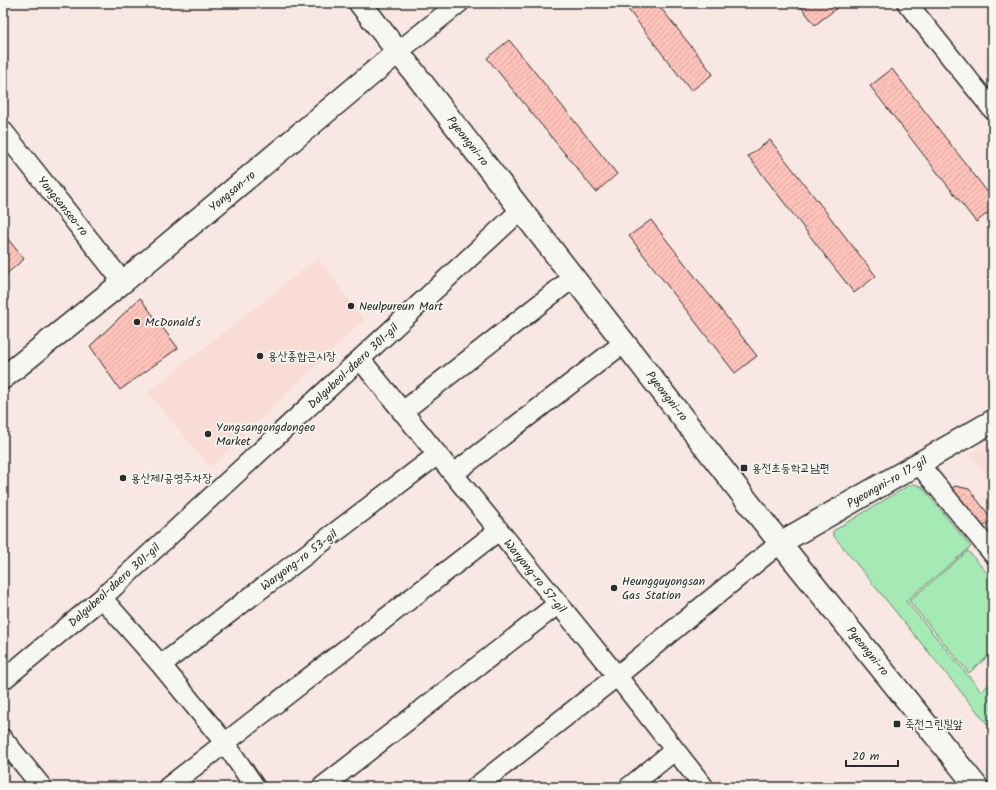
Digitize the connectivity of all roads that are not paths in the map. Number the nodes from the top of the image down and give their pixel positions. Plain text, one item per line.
1 (360, 3) edge
2 (459, 3) edge
3 (907, 3) edge
4 (399, 51) junction
5 (993, 110) edge
6 (3, 131) edge
7 (522, 209) junction
8 (574, 276) junction
9 (123, 282) junction
10 (625, 342) junction
11 (360, 359) junction
12 (3, 378) edge
13 (402, 412) junction
14 (993, 421) edge
15 (437, 455) junction
16 (918, 463) junction
17 (453, 474) junction
18 (498, 531) junction
19 (780, 542) junction
20 (993, 554) edge
21 (102, 598) junction
22 (558, 604) junction
23 (161, 665) junction
24 (617, 676) junction
25 (3, 680) edge
26 (3, 739) edge
27 (225, 743) junction
28 (676, 750) junction
29 (970, 784) edge
30 (42, 787) edge
31 (168, 787) edge
32 (255, 787) edge
33 (322, 787) edge
34 (476, 787) edge
35 (629, 787) edge
36 (704, 787) edge

1 - 4 main road, Pyeongni-ro
2 - 4 street, Yongsan-ro
3 - 5 street
4 - 7 main road, Pyeongni-ro
4 - 9 main road, Yongsan-ro
6 - 9 street, Yongsanseo-ro
7 - 8 main road, Pyeongni-ro
7 - 11 street, Dalgubeol-daero 301-gil
8 - 10 main road, Pyeongni-ro
8 - 13 street
9 - 12 main road, Yongsan-ro
10 - 17 street
10 - 19 main road, Pyeongni-ro
11 - 13 street, Waryong-ro 57-gil
11 - 21 street, Dalgubeol-daero 301-gil
13 - 15 street, Waryong-ro 57-gil
14 - 16 main road, Pyeongni-ro 17-gil
15 - 17 street, Waryong-ro 57-gil
15 - 23 street, Waryong-ro 53-gil
16 - 19 main road, Pyeongni-ro 17-gil
16 - 20 street
17 - 18 street, Waryong-ro 57-gil
18 - 22 street, Waryong-ro 57-gil
18 - 27 street
19 - 24 street
19 - 29 main road, Pyeongni-ro
21 - 23 street
21 - 25 street, Dalgubeol-daero 301-gil
22 - 24 street, Waryong-ro 57-gil
22 - 33 street
23 - 27 street
24 - 28 street, Waryong-ro 57-gil
24 - 34 street
26 - 30 street
27 - 31 street
27 - 32 street
28 - 35 street
28 - 36 street, Waryong-ro 57-gil

